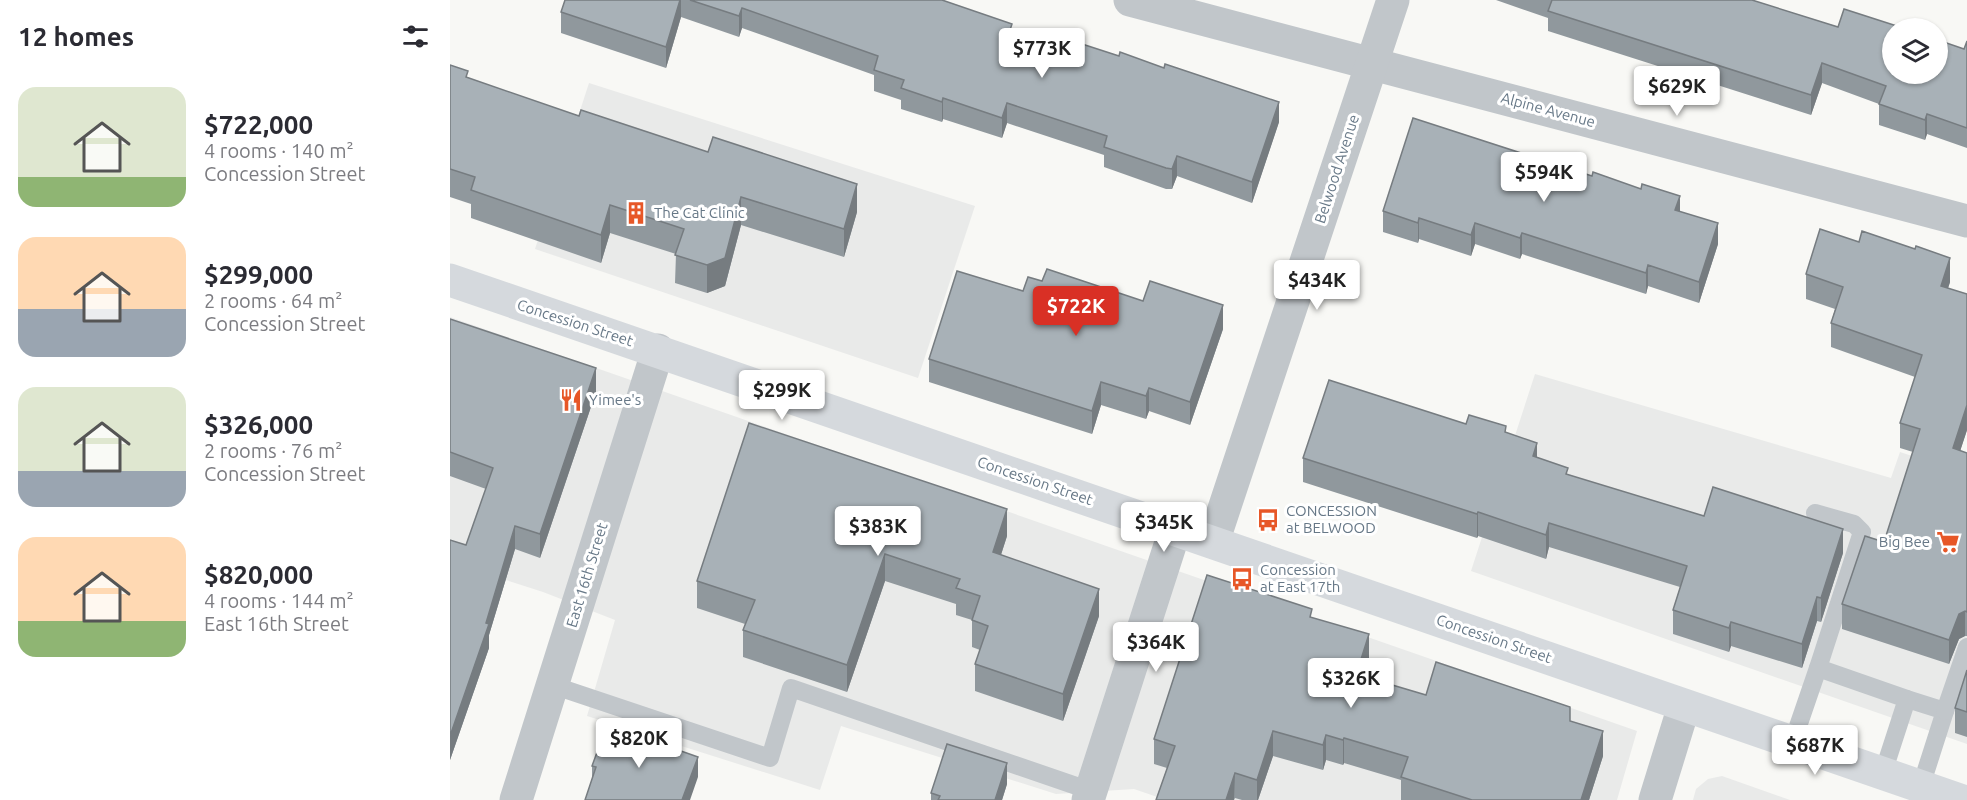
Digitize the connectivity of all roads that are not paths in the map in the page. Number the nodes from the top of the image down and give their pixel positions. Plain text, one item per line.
1 (1130, 0) edge
2 (1393, 0) edge
3 (1372, 64) junction
4 (1967, 221) edge
5 (450, 280) edge
6 (658, 350) junction
7 (1815, 513) dead end
8 (1175, 530) junction
9 (1213, 542) junction
10 (1967, 647) edge
11 (1818, 668) junction
12 (552, 685) junction
13 (1907, 699) junction
14 (1684, 706) junction
15 (1945, 711) junction
16 (1793, 741) junction
17 (1883, 773) junction
18 (1921, 786) junction
19 (1089, 795) edge
20 (516, 800) edge
21 (1655, 800) edge
22 (1960, 800) edge

1 - 3 street, Alpine Avenue
2 - 3 street, Belwood Avenue
3 - 4 street, Alpine Avenue
3 - 9 street, Belwood Avenue
5 - 6 main road, Concession Street
6 - 8 main road, Concession Street
6 - 12 street, East 16th Street
7 - 11 lane
8 - 9 main road, Concession Street
8 - 19 street
9 - 14 main road, Concession Street
10 - 15 lane
11 - 13 lane
11 - 16 lane
12 - 19 lane
12 - 20 street, East 16th Street
13 - 15 lane
13 - 17 lane
14 - 16 main road, Concession Street
14 - 21 street
15 - 18 lane
16 - 17 main road, Concession Street
17 - 18 main road, Concession Street
18 - 22 main road, Concession Street

